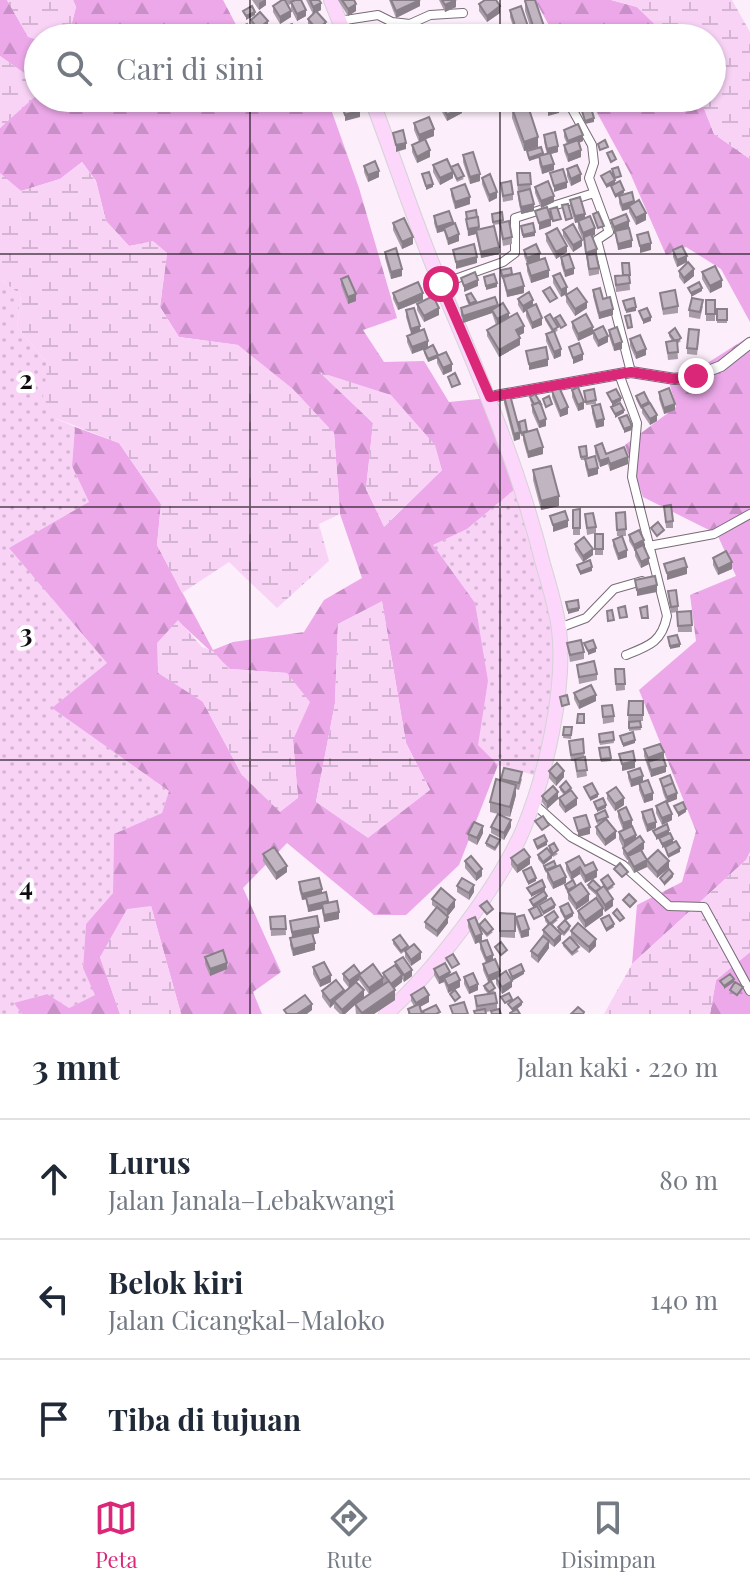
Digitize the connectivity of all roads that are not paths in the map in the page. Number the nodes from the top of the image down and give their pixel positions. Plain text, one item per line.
1 (331, 0) edge
2 (463, 13) dead end
3 (339, 21) junction
4 (340, 24) edge
5 (376, 112) edge
6 (574, 112) edge
7 (594, 193) junction
8 (441, 284) junction
9 (750, 343) edge
10 (631, 372) junction
11 (619, 374) junction
12 (490, 397) junction
13 (750, 514) edge
14 (649, 546) junction
15 (658, 576) junction
16 (559, 628) junction
17 (626, 655) dead end
18 (533, 803) junction
19 (750, 991) edge
20 (386, 1014) edge

1 - 3 main road
2 - 3 street
3 - 4 main road
5 - 8 main road
6 - 7 street
7 - 8 street
7 - 10 street
8 - 12 main road
9 - 10 street
10 - 11 street
11 - 12 street
11 - 14 street
12 - 16 main road
13 - 14 street
14 - 15 street
15 - 16 street
15 - 17 street
16 - 18 main road
18 - 19 street
18 - 20 main road

